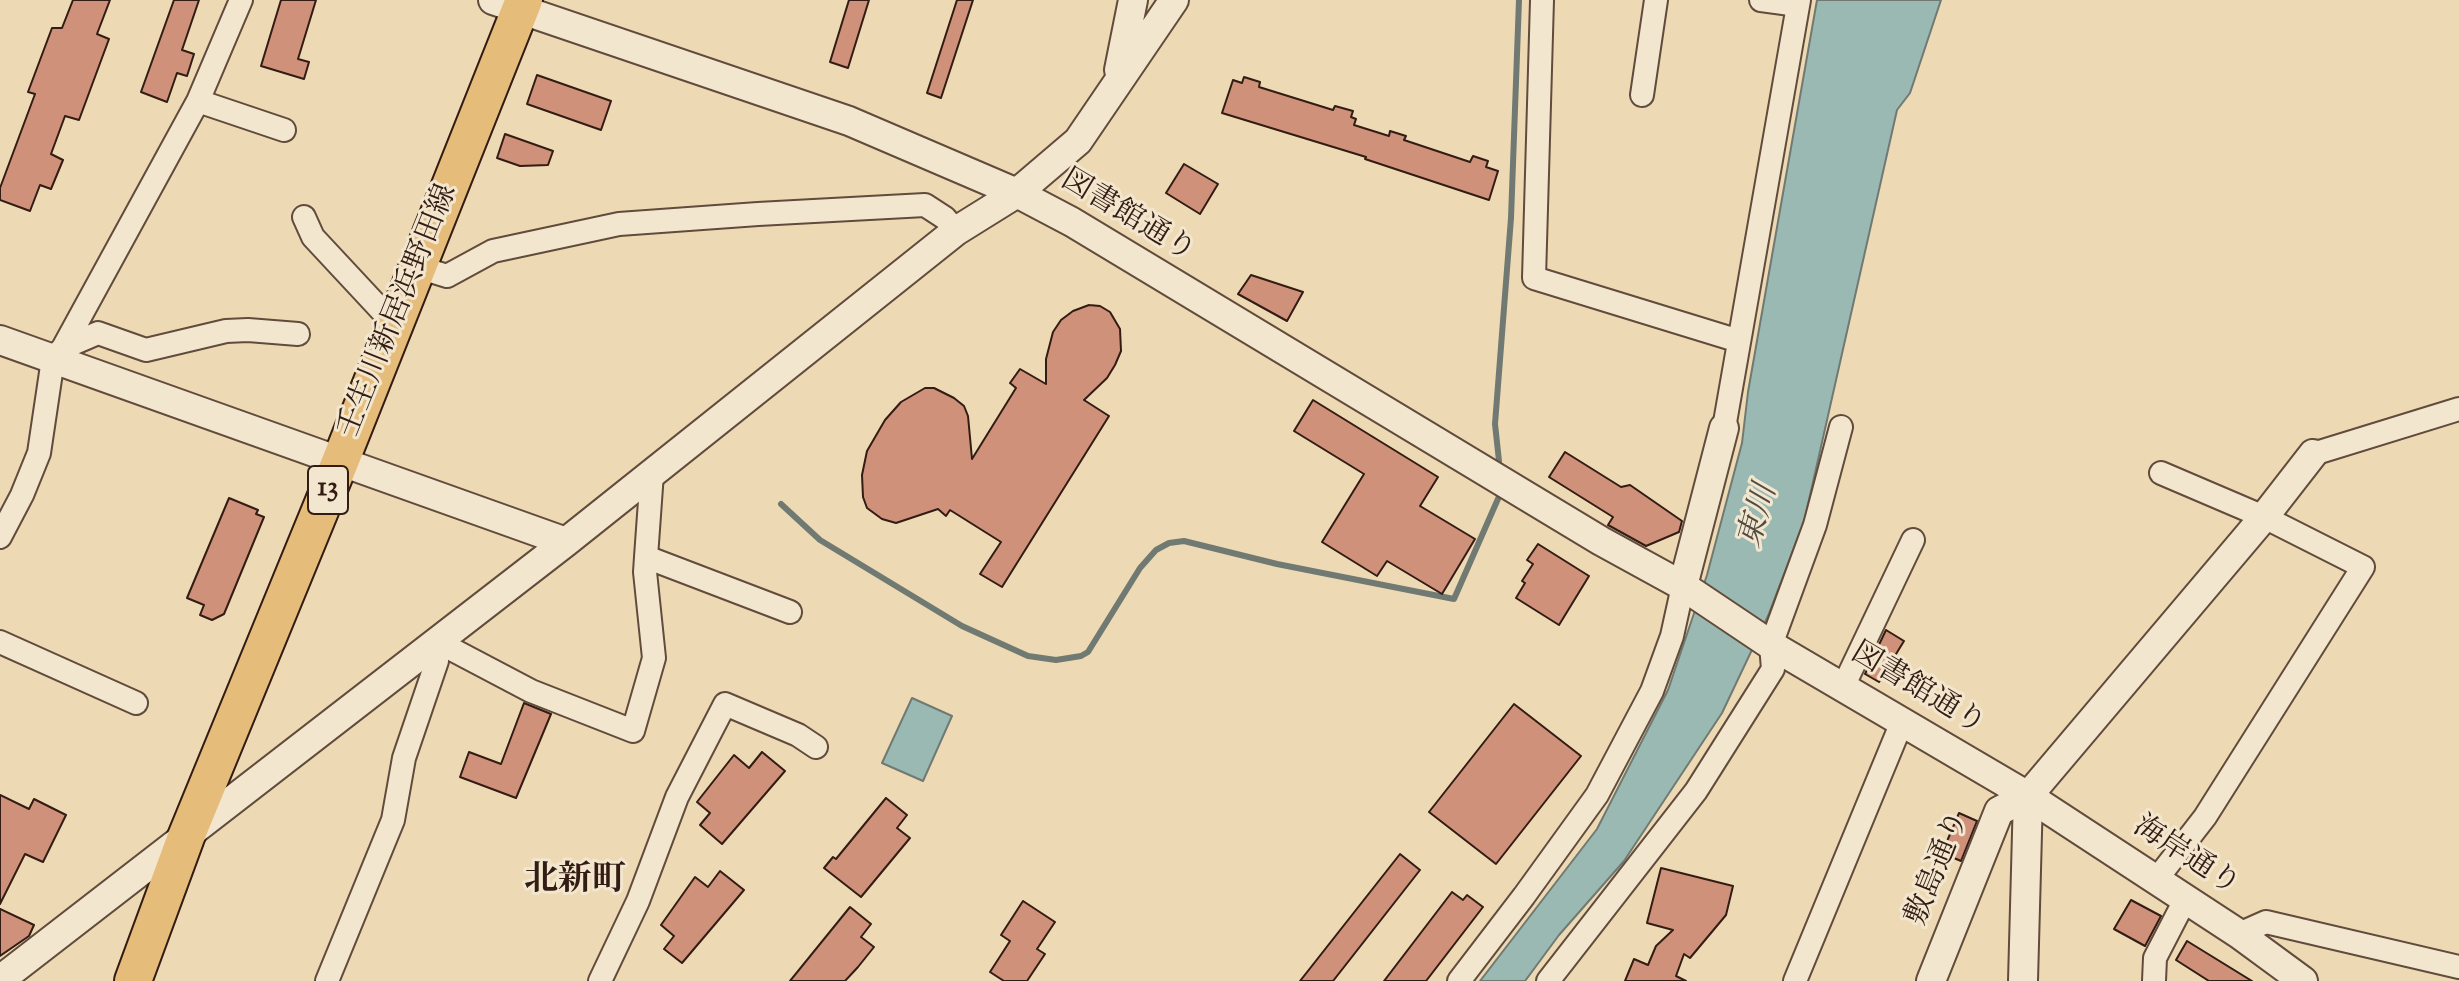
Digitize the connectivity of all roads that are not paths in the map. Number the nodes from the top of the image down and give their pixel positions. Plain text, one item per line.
1 (241, 0) edge
2 (1133, 0) edge
3 (1174, 0) edge
4 (1542, 0) edge
5 (1656, 0) edge
6 (1761, 0) edge
7 (1798, 2) edge
8 (512, 3) edge
9 (1117, 84) junction
10 (1642, 95) dead end
11 (198, 101) junction
12 (284, 130) dead end
13 (1017, 193) junction
14 (304, 217) dead end
15 (956, 231) junction
16 (418, 267) junction
17 (395, 325) junction
18 (298, 334) dead end
19 (0, 340) edge
20 (1739, 341) junction
21 (58, 353) junction
22 (2459, 409) edge
23 (1841, 427) dead end
24 (1724, 428) joint
25 (2313, 454) joint
26 (340, 462) junction
27 (652, 473) junction
28 (2161, 473) dead end
29 (2264, 517) junction
30 (0, 537) edge
31 (1913, 540) dead end
32 (566, 542) junction
33 (646, 557) junction
34 (1683, 586) junction
35 (790, 612) dead end
36 (436, 641) junction
37 (0, 642) edge
38 (1771, 645) junction
39 (1843, 687) junction
40 (136, 703) dead end
41 (1902, 722) junction
42 (816, 747) dead end
43 (2028, 796) junction
44 (186, 837) junction
45 (2156, 880) junction
46 (2185, 900) junction
47 (2239, 934) junction
48 (2459, 967) edge
49 (0, 980) edge
50 (133, 981) edge
51 (327, 981) edge
52 (600, 981) edge
53 (1459, 981) edge
54 (1548, 981) edge
55 (1795, 981) edge
56 (1931, 981) edge
57 (2023, 981) edge
58 (2154, 981) edge
59 (2303, 981) edge
60 (2455, 981) edge

1 - 11 street
2 - 9 street
3 - 9 street
4 - 20 street
5 - 10 street
6 - 7 street
7 - 20 street
8 - 13 street, 図書館通り
8 - 16 main road, 壬生川新居浜野田線 / 13
9 - 13 street
11 - 12 street
11 - 21 street
13 - 15 street
13 - 34 street, 図書館通り
14 - 17 street
15 - 16 street
15 - 27 street
16 - 17 main road, 壬生川新居浜野田線 / 13
17 - 26 main road, 壬生川新居浜野田線 / 13
18 - 21 street
19 - 21 street
20 - 24 street
21 - 26 street
21 - 30 street
22 - 25 street
23 - 38 street
24 - 34 street
25 - 29 street, 敷島通り
26 - 32 street
26 - 44 main road, 壬生川新居浜野田線 / 13
27 - 32 street
27 - 33 street
28 - 29 street
29 - 43 street, 敷島通り
29 - 45 street
31 - 39 street
32 - 36 street
33 - 35 street
33 - 36 street
34 - 38 street, 図書館通り
34 - 53 street
36 - 44 street
36 - 51 street
37 - 40 street
38 - 39 street, 図書館通り
38 - 54 street
39 - 41 street, 図書館通り
41 - 43 street, 図書館通り
41 - 55 street
42 - 52 street
43 - 45 street, 海岸通り
43 - 56 street, 敷島通り
43 - 57 street
44 - 49 street
44 - 50 main road, 壬生川新居浜野田線 / 13
45 - 46 street, 海岸通り
46 - 47 street, 海岸通り
46 - 58 street
47 - 48 street
47 - 59 street, 海岸通り
48 - 60 street

